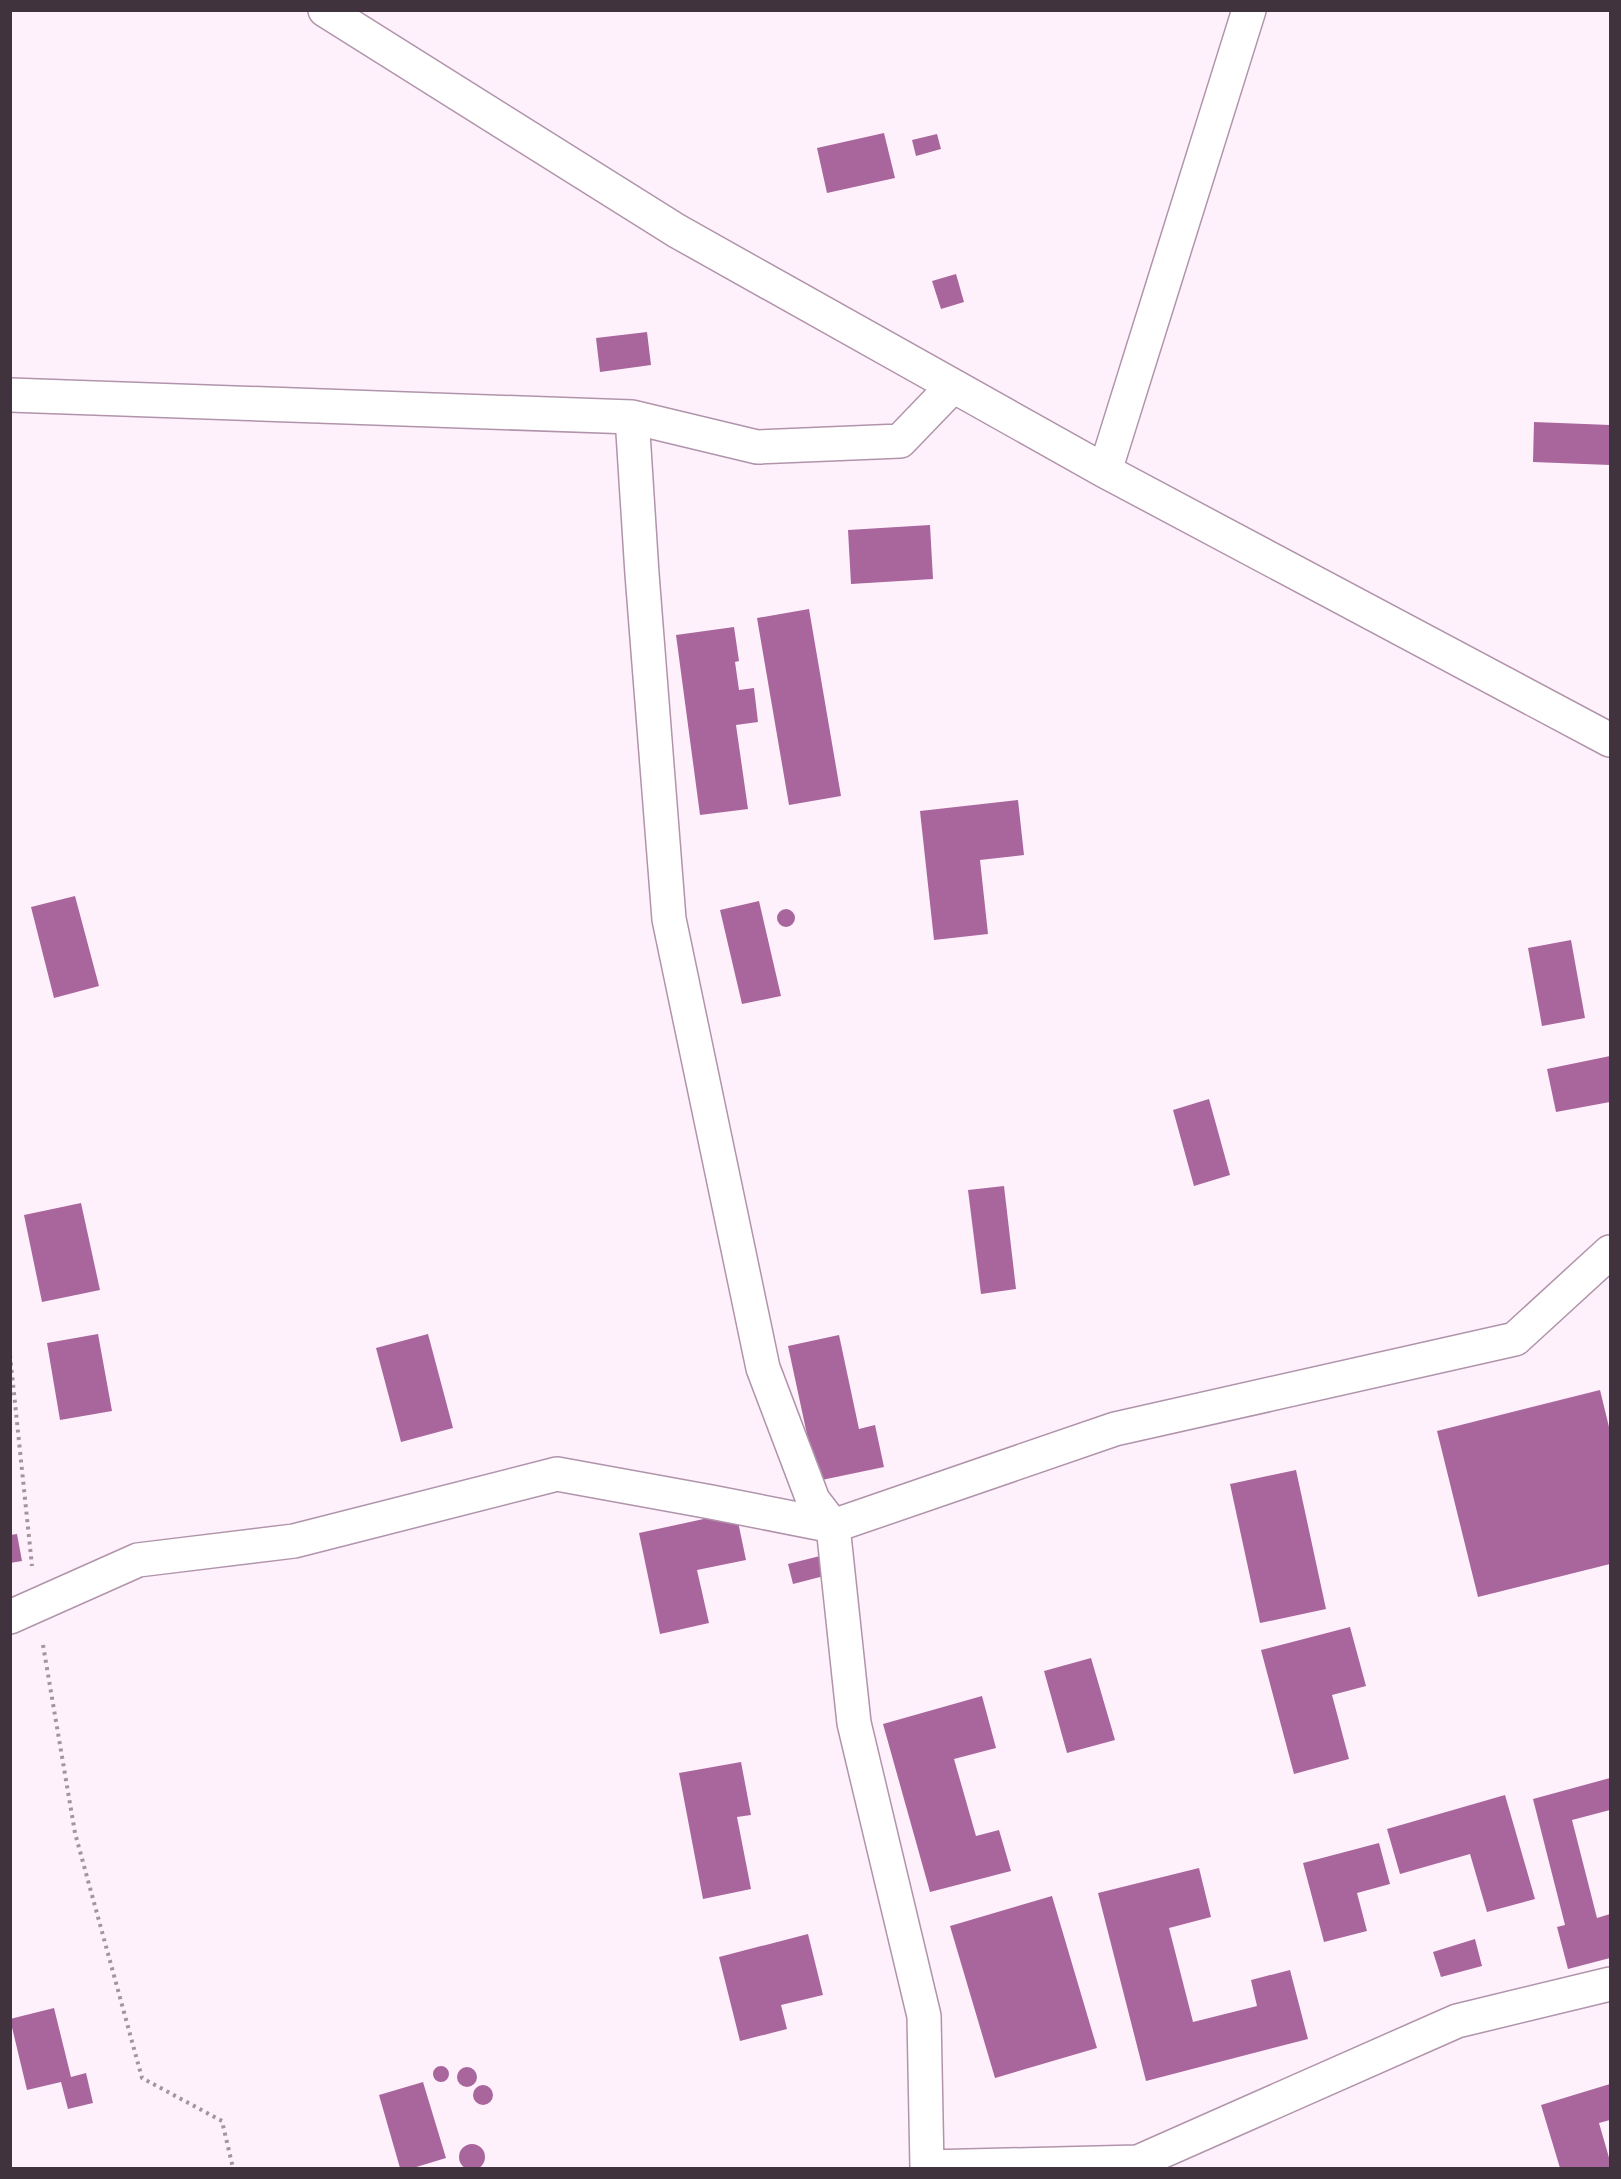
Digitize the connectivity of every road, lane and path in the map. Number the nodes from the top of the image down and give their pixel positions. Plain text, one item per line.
1 (325, 10) edge
2 (1249, 10) edge
3 (953, 386) junction
4 (10, 395) edge
5 (632, 417) junction
6 (1105, 471) junction
7 (1611, 740) edge
8 (1611, 1252) edge
9 (10, 1355) edge
10 (833, 1526) junction
11 (23, 1611) edge
12 (1611, 1984) edge
13 (927, 2168) edge
14 (233, 2169) edge

1 - 3 street
2 - 6 street
3 - 5 street
3 - 6 street
4 - 5 street
5 - 10 street
6 - 7 street
8 - 10 street
9 - 11 path
10 - 11 street
10 - 13 street
11 - 14 path
12 - 13 street

